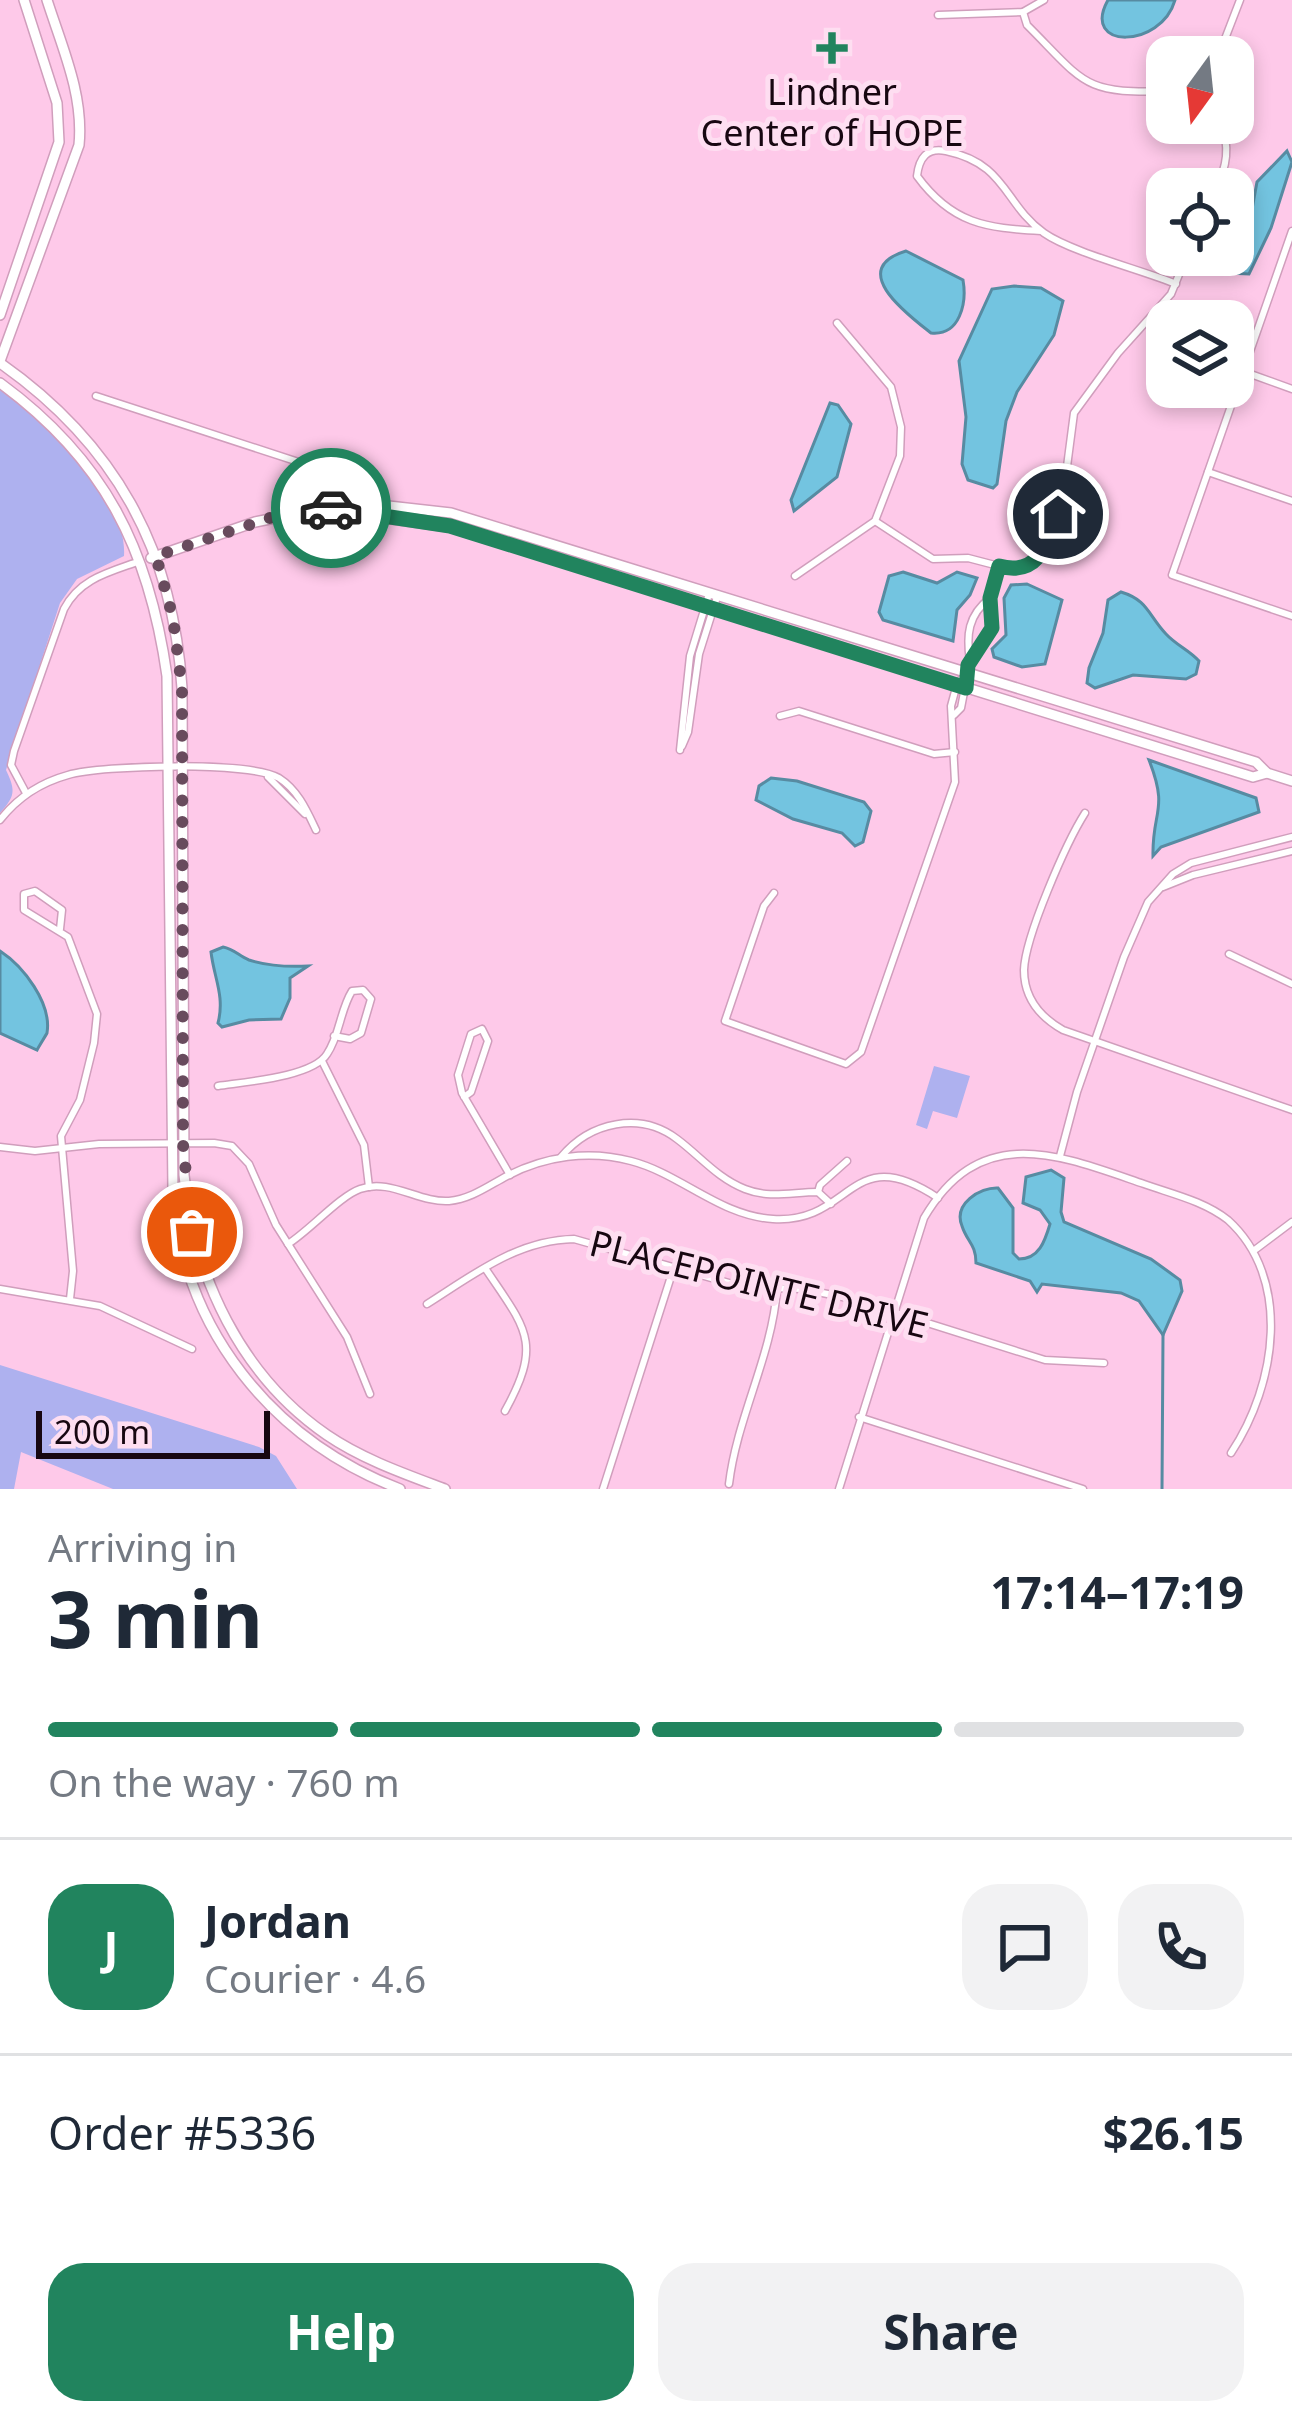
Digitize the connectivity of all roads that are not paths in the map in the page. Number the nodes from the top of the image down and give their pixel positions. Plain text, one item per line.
1 (24, 0) edge
2 (51, 0) edge
3 (1044, 0) edge
4 (1240, 0) edge
5 (1023, 12) junction
6 (938, 15) dead end
7 (1226, 36) edge
8 (1146, 92) edge
9 (1041, 231) junction
10 (1292, 231) edge
11 (1278, 271) junction
12 (1292, 275) edge
13 (1179, 276) edge
14 (1176, 284) junction
15 (0, 315) edge
16 (837, 323) dead end
17 (1254, 340) edge
18 (0, 362) edge
19 (1254, 376) edge
20 (0, 383) edge
21 (1292, 389) edge
22 (96, 396) dead end
23 (1230, 408) edge
24 (1208, 472) junction
25 (1292, 501) edge
26 (340, 508) junction
27 (875, 521) junction
28 (156, 556) junction
29 (140, 561) junction
30 (999, 566) junction
31 (795, 575) dead end
32 (713, 595) junction
33 (990, 598) junction
34 (709, 608) junction
35 (1292, 616) edge
36 (970, 662) junction
37 (965, 675) junction
38 (962, 686) junction
39 (780, 716) dead end
40 (955, 752) junction
41 (166, 769) junction
42 (182, 769) junction
43 (1268, 773) junction
44 (1292, 781) edge
45 (26, 793) junction
46 (1085, 813) dead end
47 (0, 820) edge
48 (316, 830) dead end
49 (1292, 837) edge
50 (1292, 851) edge
51 (1160, 889) junction
52 (774, 893) dead end
53 (59, 929) junction
54 (1229, 954) dead end
55 (1292, 984) edge
56 (334, 1036) junction
57 (1095, 1041) junction
58 (322, 1060) junction
59 (218, 1086) dead end
60 (464, 1096) junction
61 (1292, 1110) edge
62 (177, 1144) junction
63 (0, 1147) edge
64 (60, 1149) junction
65 (1060, 1156) junction
66 (559, 1158) junction
67 (848, 1161) dead end
68 (510, 1174) junction
69 (369, 1187) junction
70 (818, 1192) junction
71 (938, 1198) junction
72 (831, 1204) junction
73 (1292, 1222) edge
74 (288, 1244) junction
75 (1256, 1249) junction
76 (674, 1267) junction
77 (484, 1268) junction
78 (0, 1289) edge
79 (776, 1289) junction
80 (70, 1299) junction
81 (427, 1304) dead end
82 (893, 1312) junction
83 (192, 1349) dead end
84 (1104, 1363) dead end
85 (370, 1394) dead end
86 (505, 1411) dead end
87 (859, 1418) junction
88 (1231, 1453) dead end
89 (729, 1484) dead end
90 (604, 1488) edge
91 (400, 1489) edge
92 (445, 1489) edge
93 (839, 1489) edge
94 (1083, 1489) edge

1 - 15 main road
2 - 18 main road
3 - 5 street
4 - 7 street
5 - 6 street
5 - 8 street
9 - 9 street
9 - 14 street
10 - 11 street
11 - 12 street
11 - 17 street
13 - 14 street
14 - 30 street
16 - 27 street
18 - 28 main road
19 - 21 street
20 - 29 main road
22 - 26 street
23 - 24 street
24 - 25 street
24 - 35 street
26 - 28 main road
26 - 32 main road
26 - 34 main road
27 - 30 street
27 - 31 street
28 - 29 main road
28 - 42 main road
29 - 41 main road
29 - 45 street
30 - 33 street
32 - 34 street
32 - 37 main road
33 - 36 street
33 - 36 street
34 - 34 street
34 - 38 main road
36 - 37 street
37 - 38 street
37 - 43 main road
38 - 40 street
38 - 43 main road
39 - 40 street
40 - 52 street
41 - 42 street
41 - 45 street
41 - 62 main road
42 - 48 street
42 - 62 main road
43 - 44 main road
45 - 47 street
46 - 57 street
49 - 51 street
50 - 51 street
51 - 57 street
53 - 53 street
53 - 64 street
54 - 55 street
56 - 56 street
56 - 58 street
57 - 61 street
57 - 65 street
58 - 59 street
58 - 69 street
60 - 60 street
60 - 68 street
62 - 64 street
62 - 74 street
62 - 91 main road
62 - 92 main road
63 - 64 street
64 - 80 street
65 - 71 street
65 - 75 street
66 - 68 street
66 - 70 street
66 - 72 street
67 - 70 street
68 - 69 street
69 - 74 street
70 - 72 street
71 - 72 street
71 - 82 street
73 - 75 street
74 - 85 street
75 - 88 street
76 - 77 street, PLACEPOINTE DRIVE
76 - 79 street, PLACEPOINTE DRIVE
76 - 90 street
77 - 81 street, PLACEPOINTE DRIVE
77 - 86 street
78 - 80 street
79 - 82 street, PLACEPOINTE DRIVE
79 - 89 street
80 - 83 street
82 - 84 street, PLACEPOINTE DRIVE
82 - 87 street
87 - 93 street
87 - 94 street

